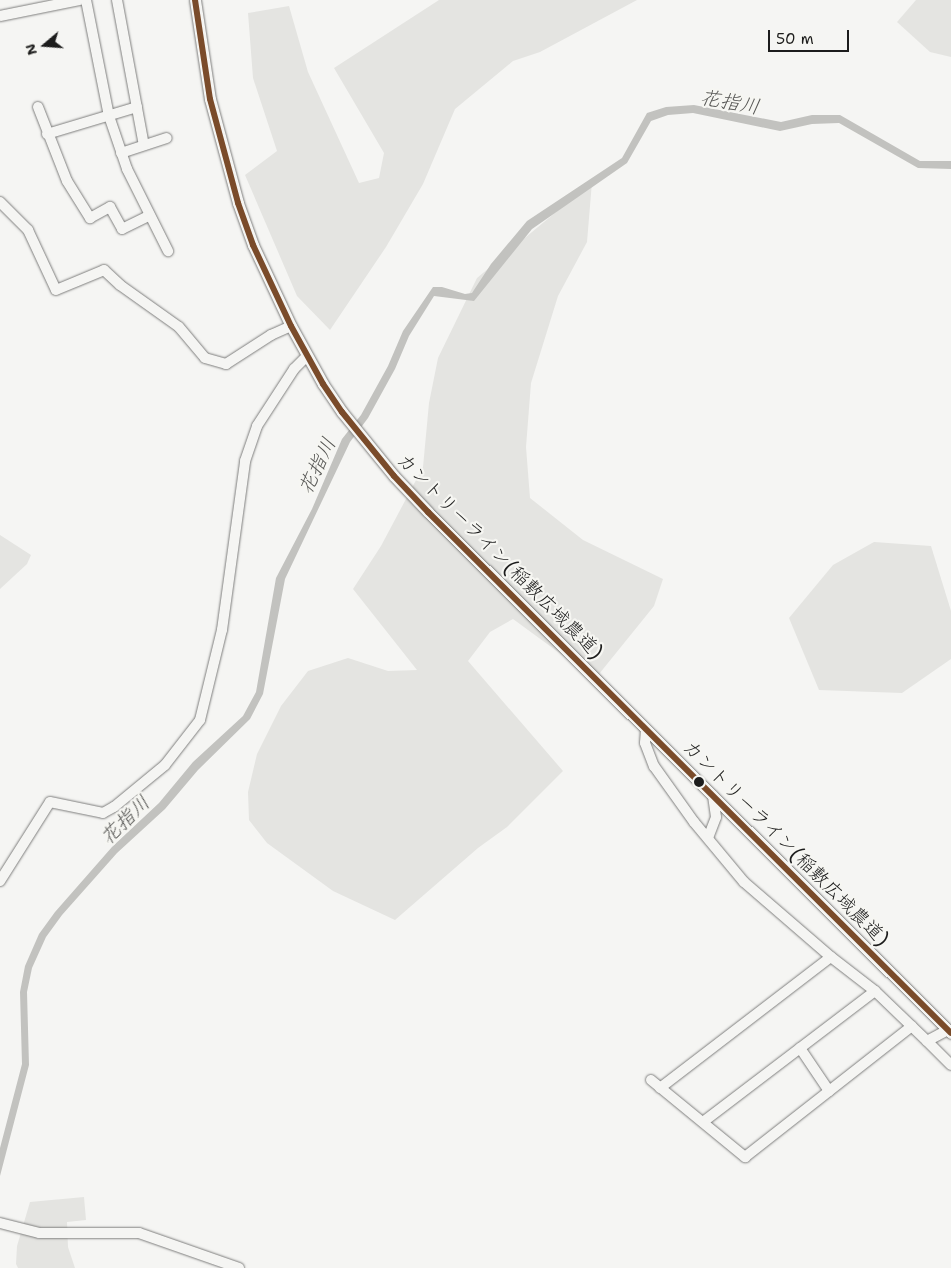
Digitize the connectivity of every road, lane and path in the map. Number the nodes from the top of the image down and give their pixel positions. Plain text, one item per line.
1 (79, 0) edge
2 (86, 0) edge
3 (117, 0) edge
4 (196, 0) edge
5 (0, 16) edge
6 (38, 107) dead end
7 (137, 107) junction
8 (109, 116) junction
9 (47, 134) junction
10 (167, 138) dead end
11 (144, 146) junction
12 (121, 153) junction
13 (0, 202) edge
14 (149, 216) junction
15 (168, 252) dead end
16 (291, 326) junction
17 (307, 356) junction
18 (646, 729) junction
19 (714, 796) junction
20 (708, 838) junction
21 (0, 881) edge
22 (831, 957) junction
23 (875, 991) junction
24 (912, 1026) junction
25 (949, 1032) edge
26 (926, 1041) junction
27 (800, 1048) junction
28 (951, 1065) edge
29 (651, 1080) dead end
30 (660, 1088) junction
31 (829, 1091) junction
32 (703, 1122) junction
33 (0, 1223) edge
34 (239, 1268) edge

1 - 5 street
2 - 8 street
3 - 7 street
4 - 16 street, カントリーライン(稲敷広域農道)
6 - 9 street
7 - 8 street
7 - 11 street
8 - 9 street
8 - 12 street
9 - 14 street
10 - 11 street
11 - 12 street
12 - 14 street
13 - 16 street
14 - 15 street
16 - 17 street, カントリーライン(稲敷広域農道)
17 - 18 street, カントリーライン(稲敷広域農道)
17 - 21 street
18 - 19 street, カントリーライン(稲敷広域農道)
18 - 20 street
19 - 20 street
19 - 25 street, カントリーライン(稲敷広域農道)
20 - 22 street
22 - 23 street
22 - 30 street
23 - 24 street
23 - 27 street
24 - 26 street
24 - 31 street
25 - 26 street
26 - 28 street
27 - 31 street
27 - 32 street
29 - 30 street
30 - 32 street
31 - 32 street
33 - 34 street

